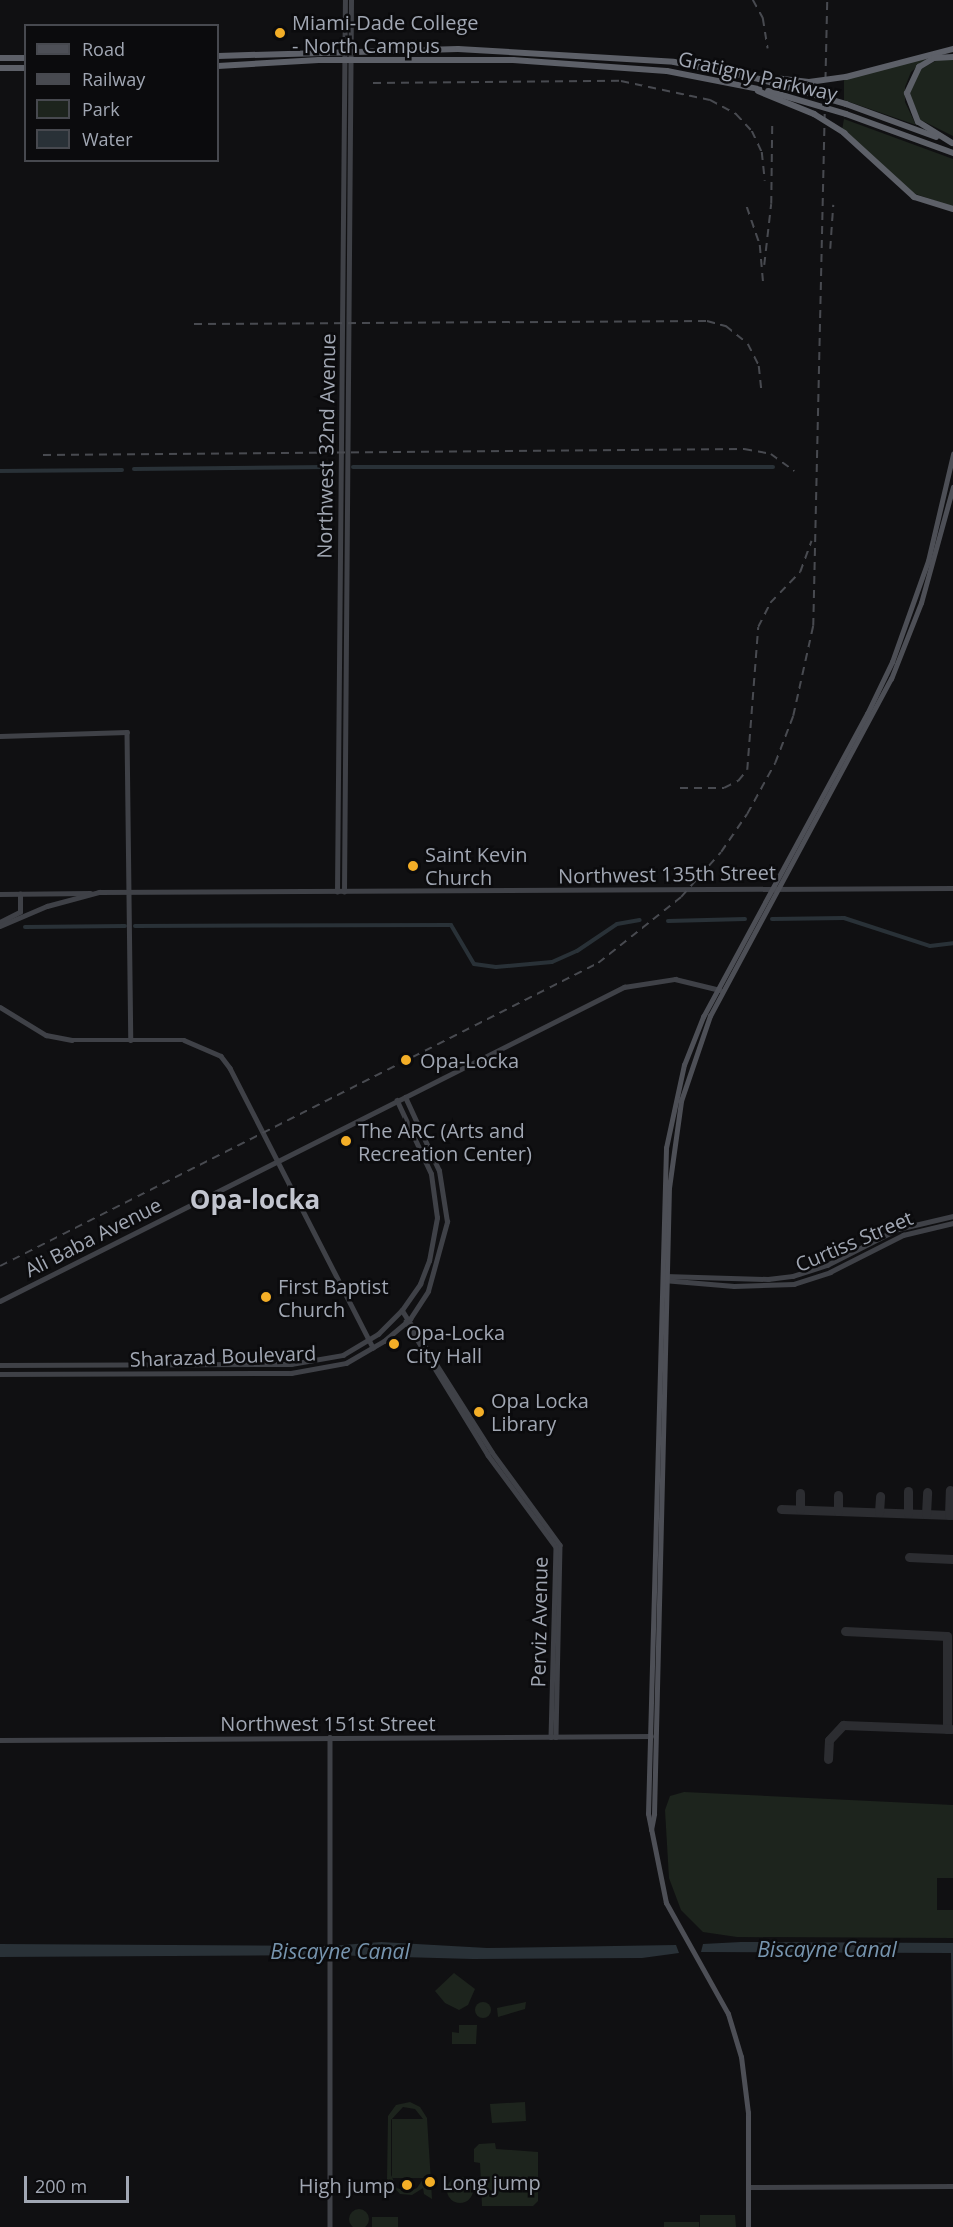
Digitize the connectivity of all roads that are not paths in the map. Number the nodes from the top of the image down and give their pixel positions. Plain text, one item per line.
1 (345, 0) edge
2 (351, 0) edge
3 (953, 49) edge
4 (347, 50) junction
5 (219, 56) edge
6 (953, 57) edge
7 (0, 58) edge
8 (24, 58) edge
9 (347, 60) junction
10 (219, 66) edge
11 (0, 68) edge
12 (24, 68) edge
13 (759, 78) junction
14 (759, 90) junction
15 (953, 143) edge
16 (953, 153) edge
17 (953, 210) edge
18 (953, 454) edge
19 (953, 487) edge
20 (0, 736) edge
21 (772, 887) junction
22 (779, 888) junction
23 (953, 888) edge
24 (99, 892) junction
25 (337, 892) junction
26 (344, 892) junction
27 (129, 893) junction
28 (0, 894) edge
29 (20, 894) junction
30 (0, 924) edge
31 (719, 990) junction
32 (0, 1007) edge
33 (131, 1040) junction
34 (405, 1097) junction
35 (397, 1101) junction
36 (277, 1161) junction
37 (953, 1216) edge
38 (953, 1223) edge
39 (911, 1224) junction
40 (913, 1231) junction
41 (783, 1278) junction
42 (660, 1279) junction
43 (666, 1279) junction
44 (774, 1286) junction
45 (0, 1301) edge
46 (402, 1310) junction
47 (408, 1320) junction
48 (368, 1340) junction
49 (373, 1348) junction
50 (0, 1365) edge
51 (83, 1365) junction
52 (0, 1374) edge
53 (84, 1374) junction
54 (656, 1736) junction
55 (330, 1737) junction
56 (553, 1737) junction
57 (650, 1737) junction
58 (0, 1740) edge
59 (650, 1832) junction
60 (953, 2186) edge
61 (748, 2187) junction
62 (330, 2227) edge
63 (748, 2227) edge

1 - 4 street, Northwest 32nd Avenue
2 - 4 street, Northwest 32nd Avenue
3 - 13 highway, bridge
4 - 5 highway, Gratigny Parkway
4 - 9 street, Northwest 32nd Avenue
4 - 13 highway, Gratigny Parkway
6 - 15 highway
7 - 8 highway
9 - 10 highway, Gratigny Parkway
9 - 14 highway, Gratigny Parkway
9 - 25 street, Northwest 32nd Avenue
9 - 26 street, Northwest 32nd Avenue
11 - 12 highway
13 - 15 highway, Gratigny Parkway, bridge
14 - 16 highway, Gratigny Parkway, bridge
14 - 17 highway, bridge
18 - 21 main road
19 - 22 main road
20 - 27 street
21 - 22 street, Northwest 135th Street
21 - 26 street, Northwest 135th Street
21 - 31 main road
22 - 23 street, Northwest 135th Street
22 - 31 main road
24 - 27 street, Northwest 135th Street
24 - 29 street
24 - 30 street
25 - 26 street, Northwest 135th Street
25 - 27 street, Northwest 135th Street
27 - 33 street
28 - 29 street
29 - 30 street
31 - 34 street, Ali Baba Avenue
31 - 42 main road
31 - 43 main road
32 - 33 street
33 - 36 street
34 - 35 street, Ali Baba Avenue
34 - 47 street, Sharazad Boulevard
35 - 36 street, Ali Baba Avenue
35 - 46 street, Sharazad Boulevard
36 - 45 street, Ali Baba Avenue
36 - 48 street
37 - 39 street, Curtiss Street
38 - 40 street, Curtiss Street
39 - 40 street
39 - 41 street, Curtiss Street
40 - 44 street, Curtiss Street
41 - 43 street, Curtiss Street
41 - 44 street
42 - 43 street, Curtiss Street
42 - 57 main road
43 - 44 street, Curtiss Street
43 - 54 main road
46 - 47 street, Perviz Avenue
46 - 48 street, Sharazad Boulevard
47 - 49 street, Sharazad Boulevard
47 - 56 street, Perviz Avenue
48 - 49 street
48 - 51 street, Sharazad Boulevard
49 - 53 street, Sharazad Boulevard
50 - 51 street, Sharazad Boulevard
51 - 53 street
52 - 53 street, Sharazad Boulevard
54 - 57 street, Northwest 151st Street
54 - 59 main road
55 - 56 street, Northwest 151st Street
55 - 58 street, Northwest 151st Street
55 - 62 street
56 - 57 street, Northwest 151st Street
57 - 59 main road
59 - 61 main road
60 - 61 street
61 - 63 main road

